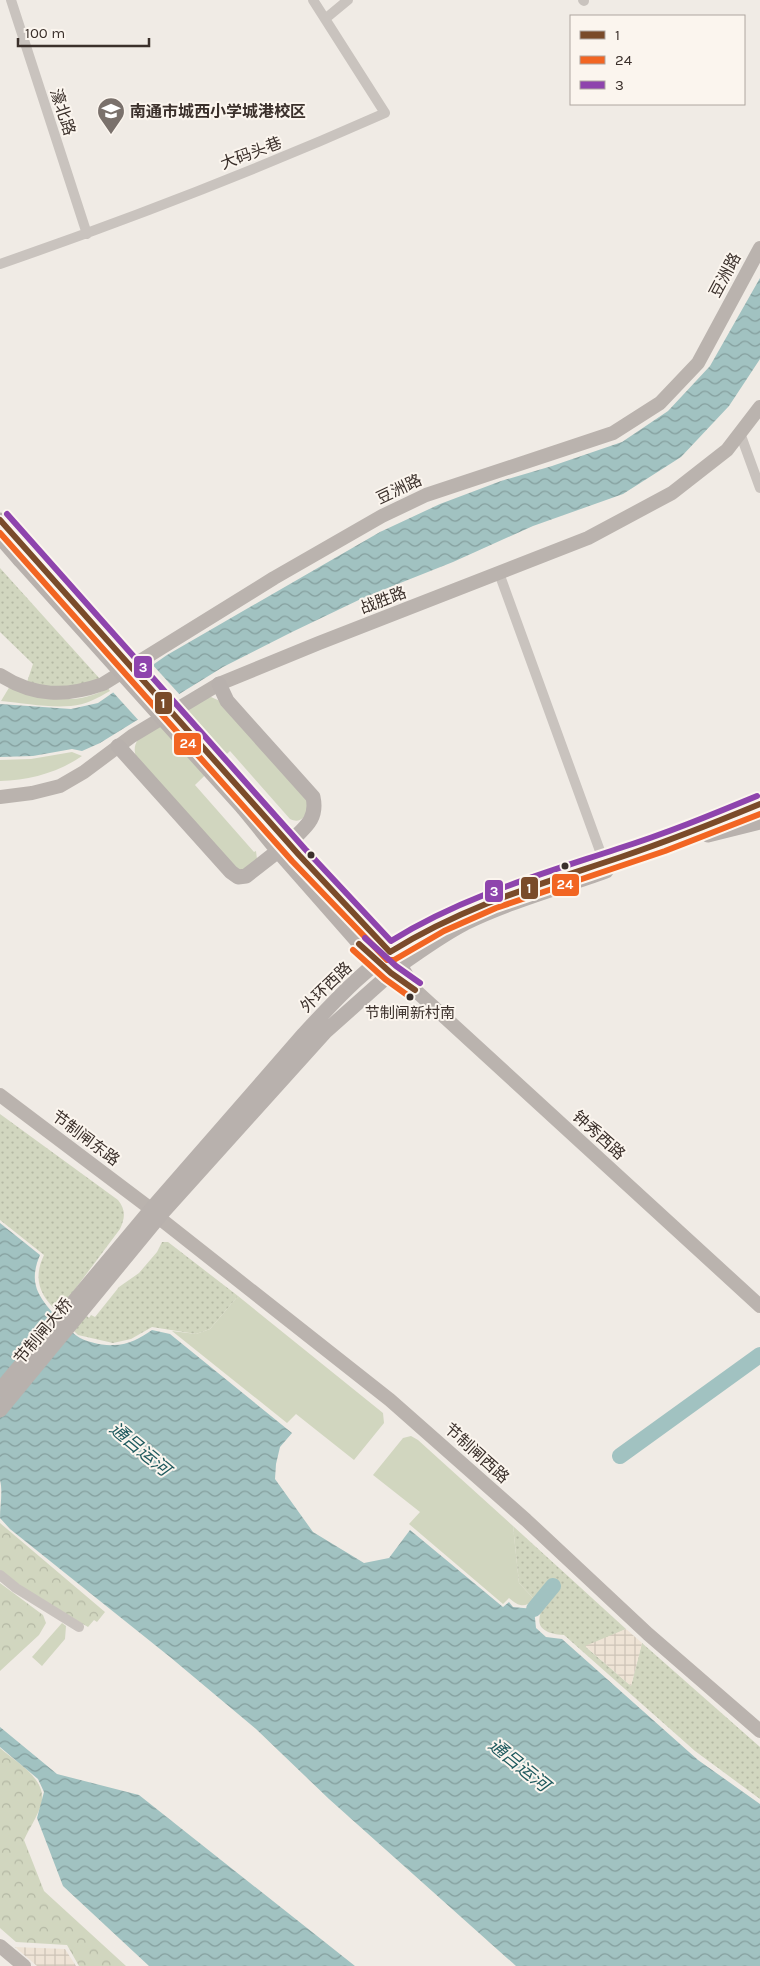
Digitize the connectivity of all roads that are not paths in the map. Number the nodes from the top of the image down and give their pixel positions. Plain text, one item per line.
1 (11, 0) edge
2 (313, 0) edge
3 (348, 0) edge
4 (325, 19) junction
5 (87, 234) junction
6 (760, 248) edge
7 (0, 264) edge
8 (760, 407) edge
9 (740, 433) junction
10 (760, 488) edge
11 (0, 520) edge
12 (0, 537) edge
13 (25, 556) junction
14 (499, 573) junction
15 (0, 675) edge
16 (219, 684) junction
17 (118, 746) junction
18 (0, 797) edge
19 (760, 804) edge
20 (760, 809) edge
21 (760, 816) edge
22 (760, 822) edge
23 (709, 830) junction
24 (283, 847) junction
25 (604, 862) junction
26 (384, 957) junction
27 (395, 969) junction
28 (415, 990) joint
29 (0, 1095) edge
30 (155, 1213) junction
31 (108, 1271) junction
32 (760, 1306) edge
33 (0, 1390) edge
34 (0, 1410) edge
35 (0, 1575) edge
36 (79, 1627) dead end
37 (760, 1731) edge
38 (0, 1946) edge
39 (24, 1966) edge

1 - 5 street, 濠北路
2 - 4 street, 大码头巷
3 - 4 street
4 - 5 street, 大码头巷
5 - 7 street, 大码头巷
6 - 15 street, 豆洲路
8 - 9 street, 战胜路
9 - 10 street
9 - 14 street, 战胜路
11 - 13 main road
12 - 13 main road
13 - 24 main road, bridge
14 - 16 street, 战胜路
14 - 25 street
16 - 17 street, 战胜路
16 - 24 main road
17 - 18 street, 战胜路
17 - 24 main road
19 - 23 main road, 外环西路
20 - 23 main road, 外环西路
21 - 23 main road, 外环西路
22 - 23 main road, 外环西路
23 - 25 main road, 外环西路
23 - 27 main road, 外环西路
24 - 26 main road
25 - 26 main road, 外环西路
26 - 27 main road
26 - 30 main road, 外环西路
27 - 28 main road
27 - 30 main road, 外环西路
28 - 32 street, 钟秀西路
29 - 30 street, 节制闸东路
30 - 31 main road, 外环西路
30 - 37 street, 节制闸西路
31 - 33 main road, 节制闸大桥
31 - 34 main road, 节制闸大桥
35 - 36 street
38 - 39 street

